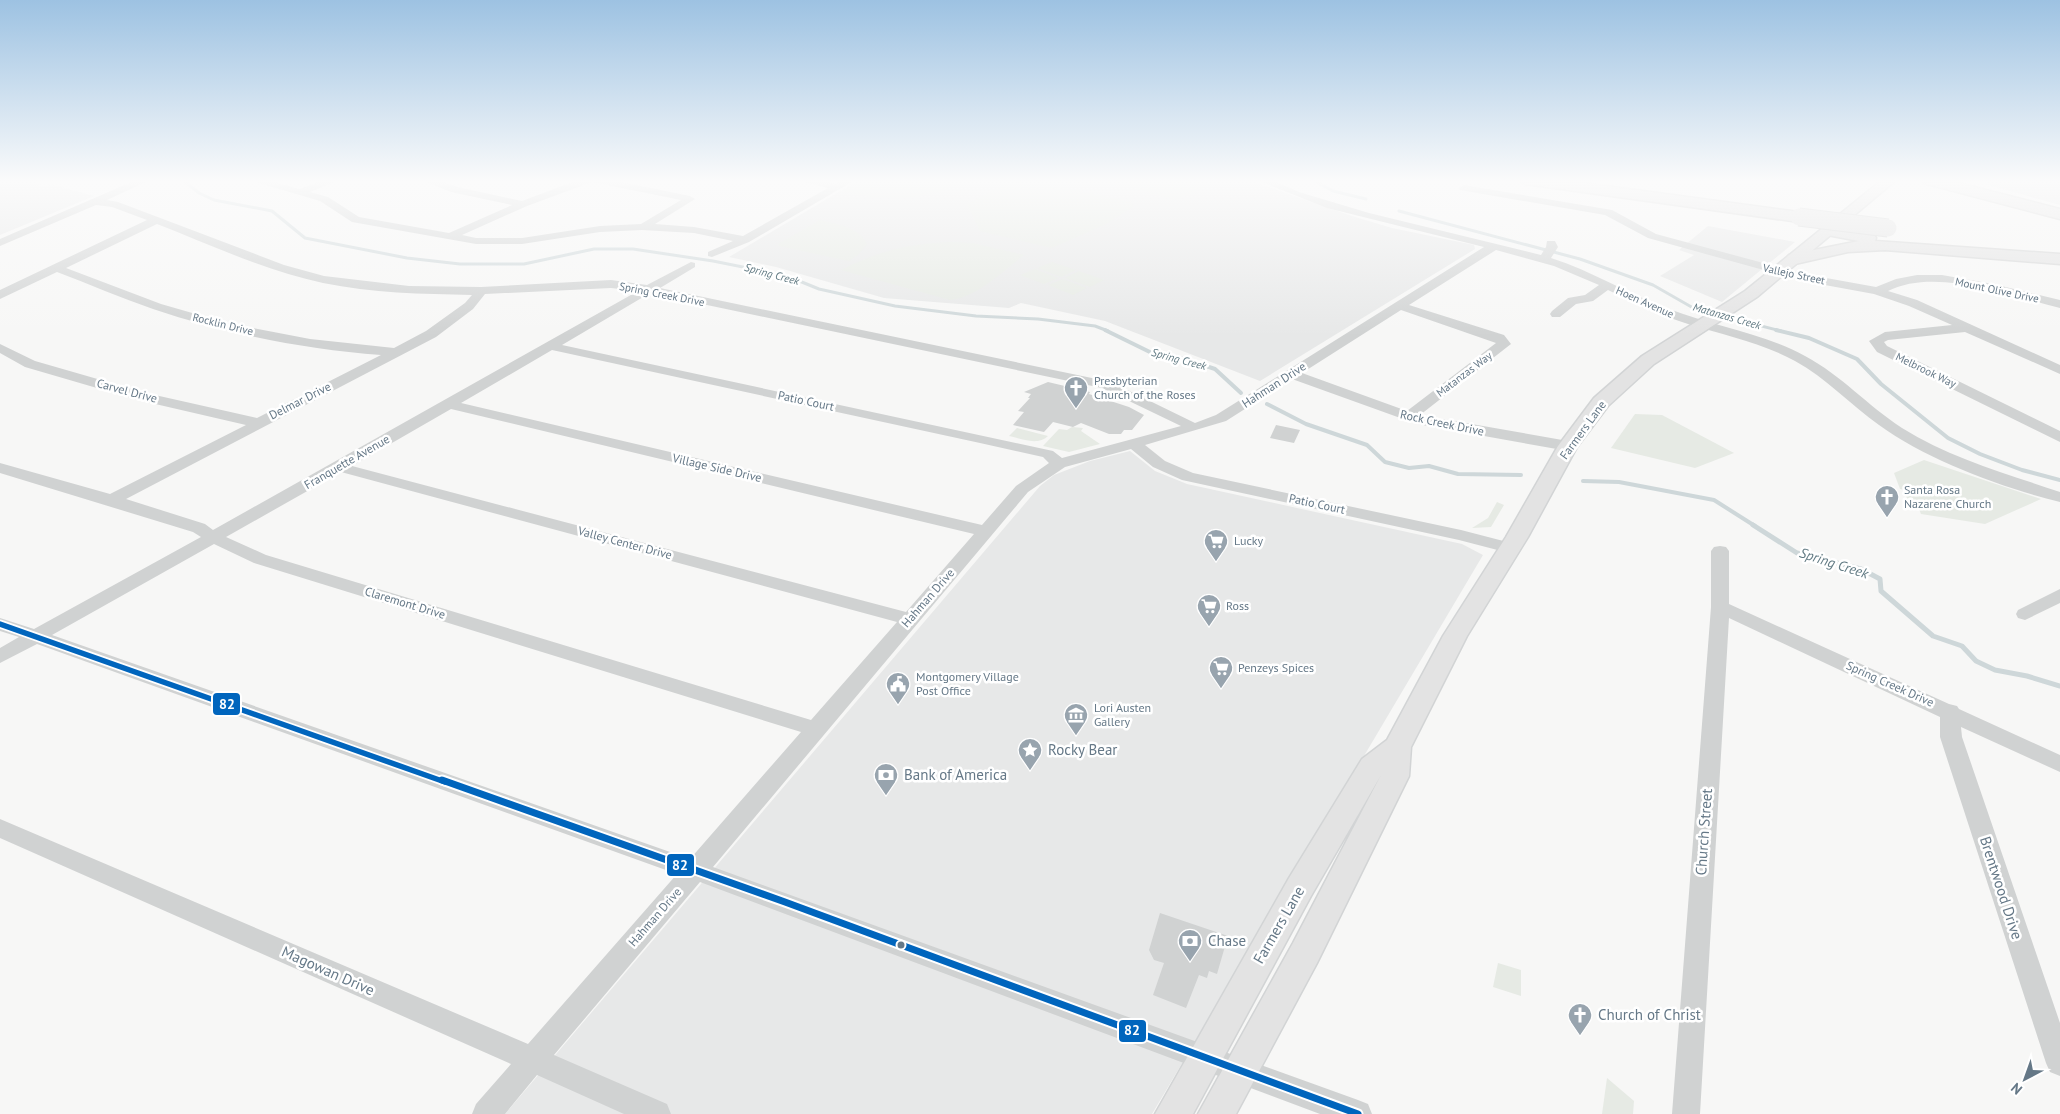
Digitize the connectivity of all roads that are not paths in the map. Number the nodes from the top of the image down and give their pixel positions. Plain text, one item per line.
1 (26, 232) edge
2 (131, 232) edge
3 (188, 232) edge
4 (427, 232) edge
5 (460, 232) edge
6 (578, 232) edge
7 (704, 232) edge
8 (759, 232) edge
9 (1432, 232) edge
10 (1646, 232) edge
11 (1827, 232) edge
12 (1833, 232) edge
13 (1928, 232) dead end
14 (451, 236) junction
15 (745, 240) junction
16 (0, 243) edge
17 (1494, 246) junction
18 (2060, 248) edge
19 (1958, 249) junction
20 (712, 254) dead end
21 (1794, 259) junction
22 (2060, 259) edge
23 (691, 265) dead end
24 (57, 268) junction
25 (1780, 272) junction
26 (1607, 285) junction
27 (647, 290) junction
28 (481, 291) junction
29 (1877, 291) junction
30 (0, 295) edge
31 (2060, 304) edge
32 (1401, 306) junction
33 (1556, 314) dead end
34 (1714, 319) junction
35 (1966, 328) junction
36 (550, 346) junction
37 (0, 348) edge
38 (395, 352) junction
39 (2060, 370) edge
40 (1291, 374) junction
41 (448, 404) junction
42 (1408, 417) junction
43 (258, 423) junction
44 (1193, 428) junction
45 (2060, 437) edge
46 (1132, 443) junction
47 (1568, 446) junction
48 (1059, 464) junction
49 (339, 467) junction
50 (0, 468) edge
51 (2060, 497) edge
52 (112, 500) junction
53 (985, 532) junction
54 (212, 538) junction
55 (1509, 548) junction
56 (1720, 551) dead end
57 (2060, 595) edge
58 (1720, 607) junction
59 (2025, 614) dead end
60 (910, 619) junction
61 (0, 624) edge
62 (34, 637) junction
63 (0, 656) edge
64 (1950, 711) junction
65 (815, 729) junction
66 (1397, 747) junction
67 (2060, 764) edge
68 (0, 828) edge
69 (696, 870) junction
70 (1205, 1057) junction
71 (533, 1061) junction
72 (2060, 1063) edge
73 (1239, 1070) junction
74 (486, 1114) edge
75 (657, 1114) edge
76 (1173, 1114) edge
77 (1216, 1114) edge
78 (1358, 1114) edge
79 (1686, 1114) edge

1 - 16 street
2 - 24 street
3 - 28 street, Spring Creek Drive
4 - 14 street
5 - 14 street
6 - 14 street
7 - 15 street
8 - 15 street
9 - 17 street, Hoen Avenue
10 - 25 street, Vallejo Street
11 - 21 main road, Farmers Lane
12 - 19 highway
13 - 18 highway
15 - 20 street
17 - 26 street, Hoen Avenue
17 - 32 street, Hahman Drive
19 - 21 highway
19 - 22 highway
21 - 25 main road, Farmers Lane
23 - 27 street, Franquette Avenue
24 - 30 street
24 - 38 street, Rocklin Drive
25 - 29 street, Vallejo Street
25 - 34 main road, Farmers Lane
26 - 33 street
26 - 34 street, Hoen Avenue
27 - 28 street, Spring Creek Drive
27 - 36 street, Franquette Avenue
27 - 44 street, Spring Creek Drive
28 - 38 street, Delmar Drive
29 - 31 street, Mount Olive Drive
29 - 35 street, Vallejo Street
32 - 40 street, Hahman Drive
32 - 42 street, Matanzas Way
34 - 47 main road, Farmers Lane
34 - 51 street, Hoen Avenue
35 - 39 street, Vallejo Street
35 - 45 street, Melbrook Way
36 - 41 street, Franquette Avenue
36 - 48 street, Patio Court
37 - 43 street, Carvel Drive
38 - 43 street, Delmar Drive
40 - 42 street, Rock Creek Drive
40 - 44 street, Hahman Drive
41 - 49 street, Franquette Avenue
41 - 53 street, Village Side Drive
42 - 47 street, Rock Creek Drive
43 - 52 street, Delmar Drive
44 - 46 street, Hahman Drive
46 - 48 street, Hahman Drive
46 - 55 street, Patio Court
47 - 55 main road, Farmers Lane
48 - 53 street, Hahman Drive
49 - 54 street, Franquette Avenue
49 - 60 street, Valley Center Drive
50 - 52 street, Claremont Drive
52 - 54 street, Claremont Drive
53 - 60 street, Hahman Drive
54 - 62 street, Franquette Avenue
54 - 65 street, Claremont Drive
55 - 66 main road, Farmers Lane
56 - 58 street, Church Street
57 - 59 street
58 - 64 street, Spring Creek Drive
58 - 79 street, Church Street
60 - 65 street, Hahman Drive
61 - 62 street
62 - 63 street, Franquette Avenue
62 - 69 street
64 - 67 street, Spring Creek Drive
64 - 72 street, Brentwood Drive
65 - 69 street, Hahman Drive
66 - 70 main road, Farmers Lane
66 - 73 main road, Farmers Lane
68 - 71 street, Magowan Drive
69 - 70 street
69 - 71 street, Hahman Drive
70 - 73 street
70 - 76 main road, Farmers Lane
71 - 74 street, Hahman Drive
71 - 75 street, Magowan Drive
73 - 77 main road, Farmers Lane
73 - 78 street

